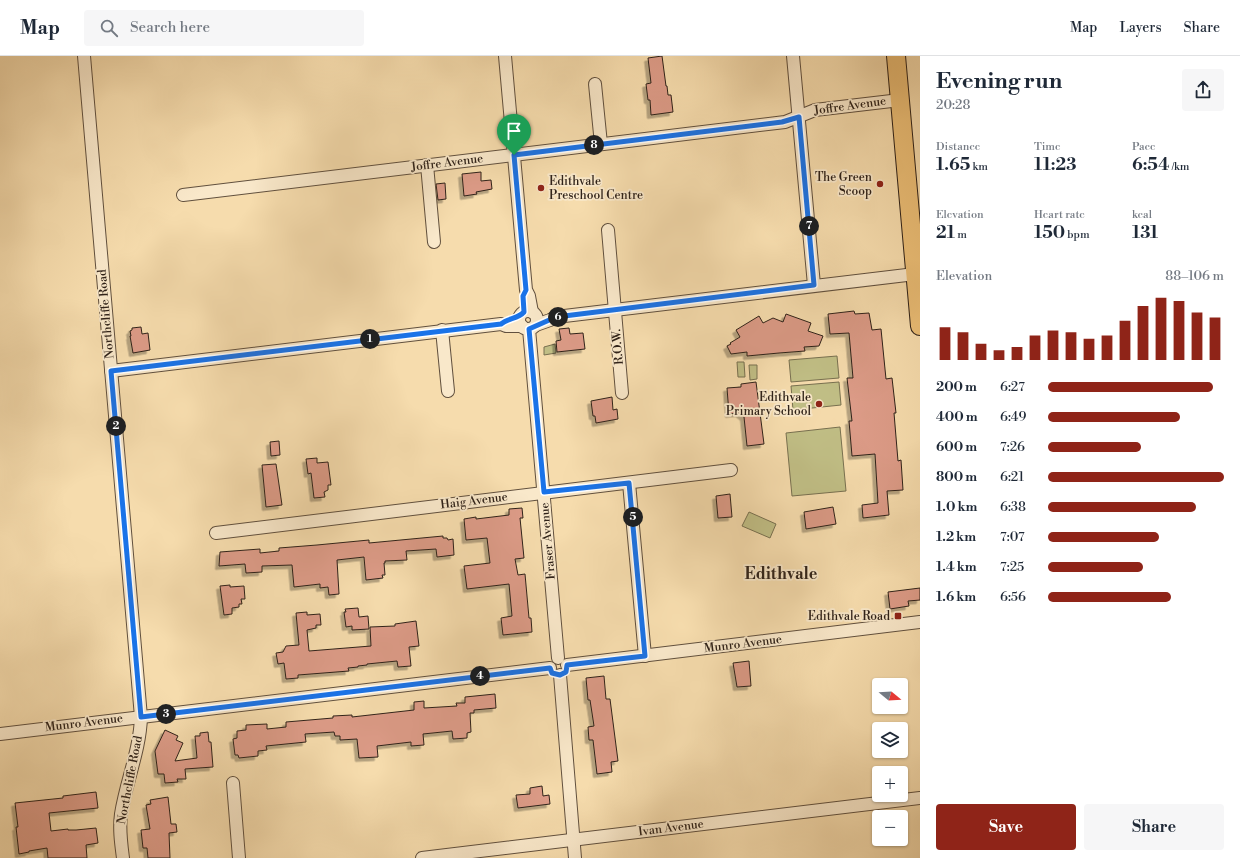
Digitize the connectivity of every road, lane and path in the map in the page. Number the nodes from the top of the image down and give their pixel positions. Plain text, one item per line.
1 (84, 56) edge
2 (505, 56) edge
3 (793, 56) edge
4 (896, 56) edge
5 (595, 84) dead end
6 (900, 100) junction
7 (799, 117) junction
8 (601, 144) junction
9 (514, 155) junction
10 (427, 165) junction
11 (183, 195) dead end
12 (608, 230) dead end
13 (434, 242) dead end
14 (915, 274) junction
15 (814, 285) junction
16 (615, 309) junction
17 (528, 319) junction
18 (920, 326) edge
19 (442, 330) junction
20 (111, 371) junction
21 (448, 391) dead end
22 (622, 393) dead end
23 (732, 470) dead end
24 (629, 483) junction
25 (544, 492) junction
26 (216, 533) dead end
27 (920, 622) edge
28 (645, 656) junction
29 (562, 662) junction
30 (550, 668) junction
31 (560, 675) junction
32 (141, 717) junction
33 (0, 734) edge
34 (233, 783) dead end
35 (920, 798) edge
36 (573, 839) junction
37 (122, 858) edge
38 (240, 858) edge
39 (422, 858) edge
40 (575, 858) edge

1 - 20 street, Northcliffe Road
2 - 9 street, Fraser Avenue
3 - 7 street
4 - 6 highway
5 - 8 street
6 - 7 street, Joffre Avenue
6 - 14 highway
7 - 8 street, Joffre Avenue
7 - 15 street
8 - 9 street, Joffre Avenue
9 - 10 street, Joffre Avenue
9 - 17 street, Fraser Avenue
10 - 11 street, Joffre Avenue
10 - 13 street
12 - 16 street, R.O.W.
14 - 15 street
14 - 18 highway
15 - 16 street
16 - 17 street
16 - 22 street, R.O.W.
17 - 19 street
17 - 25 street, Fraser Avenue
19 - 20 street
19 - 21 street
20 - 32 street, Northcliffe Road
23 - 24 street, Haig Avenue
24 - 25 street, Haig Avenue
24 - 28 street
25 - 26 street, Haig Avenue
25 - 29 street, Fraser Avenue
27 - 28 street, Munro Avenue
28 - 29 street, Munro Avenue
29 - 30 street
29 - 31 street
30 - 31 street
30 - 32 street, Munro Avenue
31 - 36 street
32 - 33 street, Munro Avenue
32 - 37 street, Northcliffe Road
34 - 38 street
35 - 36 street, Ivan Avenue
36 - 39 street, Ivan Avenue
36 - 40 street

